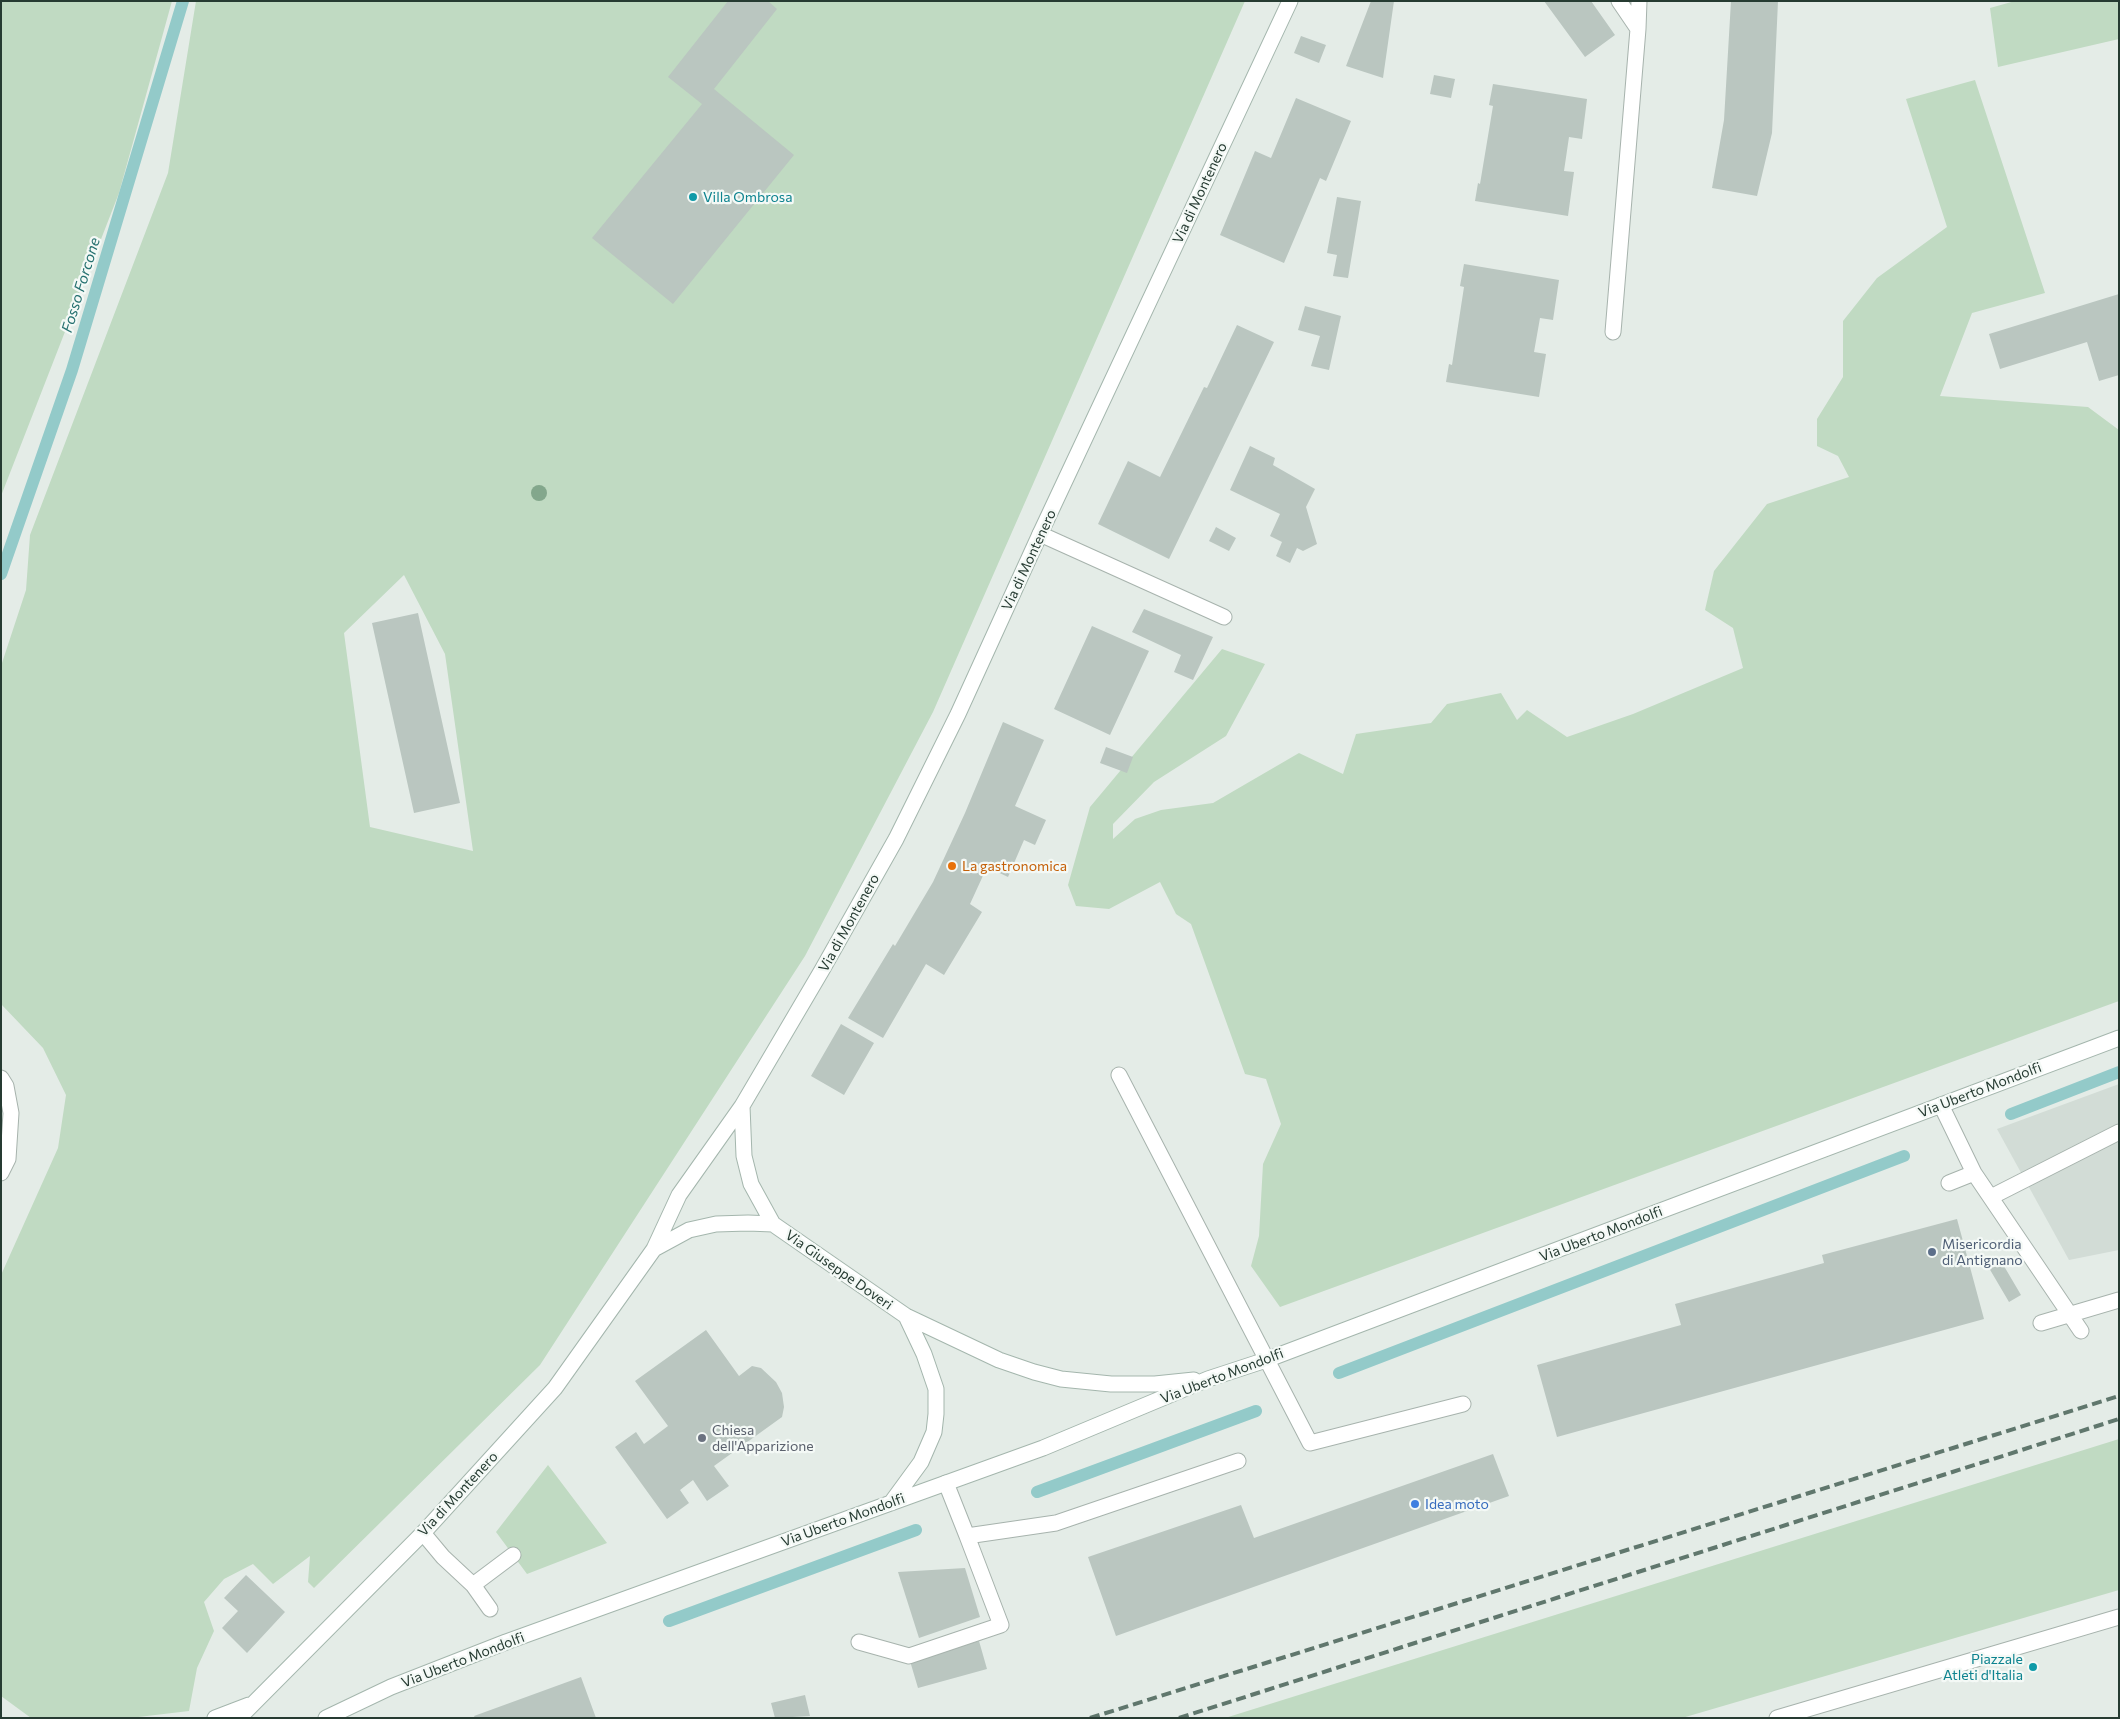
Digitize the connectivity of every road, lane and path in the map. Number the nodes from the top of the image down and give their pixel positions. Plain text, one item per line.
1 (1290, 1) edge
2 (1619, 1) edge
3 (1638, 1) edge
4 (1638, 29) junction
5 (1613, 332) dead end
6 (1040, 534) junction
7 (1224, 617) dead end
8 (2119, 1038) edge
9 (1119, 1075) dead end
10 (1, 1078) edge
11 (1941, 1105) junction
12 (742, 1106) junction
13 (2119, 1132) edge
14 (1974, 1172) junction
15 (1, 1173) edge
16 (1948, 1183) dead end
17 (1991, 1197) junction
18 (773, 1224) junction
19 (654, 1249) junction
20 (2119, 1300) edge
21 (2070, 1315) junction
22 (906, 1316) junction
23 (2041, 1323) dead end
24 (2081, 1331) dead end
25 (1266, 1360) junction
26 (1208, 1379) junction
27 (1463, 1404) dead end
28 (1238, 1461) dead end
29 (946, 1483) junction
30 (891, 1503) junction
31 (423, 1533) junction
32 (968, 1536) junction
33 (513, 1554) dead end
34 (473, 1585) junction
35 (490, 1609) dead end
36 (2119, 1617) edge
37 (859, 1642) dead end
38 (257, 1701) junction
39 (215, 1718) edge
40 (239, 1718) edge
41 (326, 1718) edge
42 (1777, 1718) edge

1 - 6 main road, Via di Montenero
2 - 4 main road
3 - 4 main road
4 - 5 main road
6 - 7 main road
6 - 12 main road, Via di Montenero
8 - 11 main road, Via Uberto Mondolfi
9 - 25 main road
10 - 15 main road
11 - 14 main road
11 - 25 main road, Via Uberto Mondolfi
12 - 18 main road
12 - 19 main road, Via di Montenero
13 - 17 main road
14 - 16 main road
14 - 17 main road
17 - 21 main road
18 - 19 main road, Via di Montenero
18 - 22 main road, Via Giuseppe Doveri
19 - 31 main road, Via di Montenero
20 - 21 main road
21 - 23 main road
21 - 24 main road
22 - 26 main road, Via Giuseppe Doveri
22 - 30 main road, Via Giuseppe Doveri
25 - 26 main road, Via Uberto Mondolfi
25 - 27 main road
26 - 29 main road, Via Uberto Mondolfi
28 - 32 main road
29 - 30 main road, Via Uberto Mondolfi
29 - 32 main road
30 - 41 main road, Via Uberto Mondolfi
31 - 34 main road
31 - 38 main road, Via di Montenero
32 - 37 main road
33 - 34 main road
34 - 35 main road
36 - 42 main road
38 - 39 main road
38 - 40 main road, Via di Montenero

